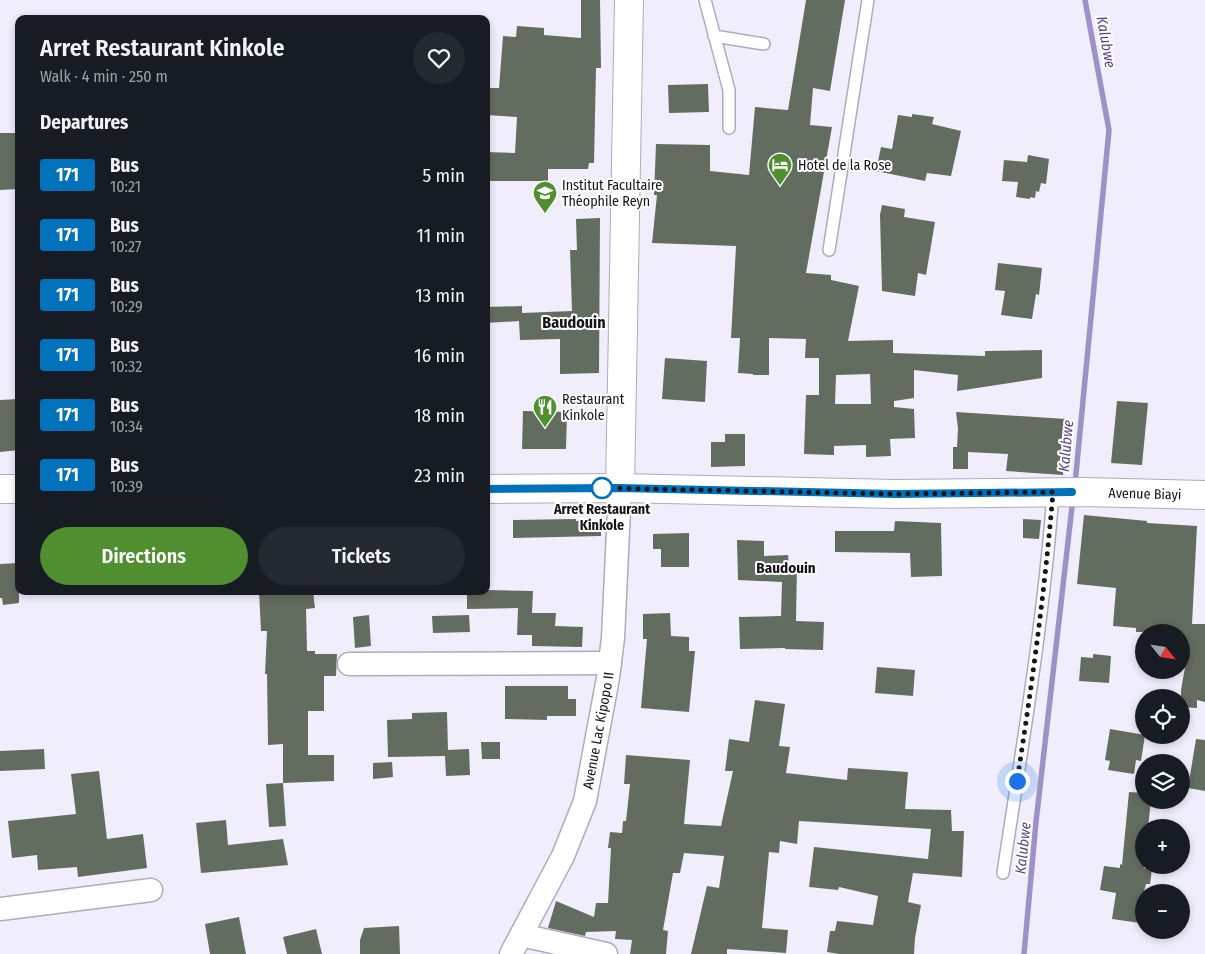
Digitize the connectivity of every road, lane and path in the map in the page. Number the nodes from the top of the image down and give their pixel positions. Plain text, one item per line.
1 (629, 0) edge
2 (705, 0) edge
3 (868, 0) edge
4 (714, 36) junction
5 (764, 44) dead end
6 (728, 128) dead end
7 (829, 250) dead end
8 (620, 488) junction
9 (0, 489) edge
10 (15, 489) edge
11 (490, 489) edge
12 (1070, 492) junction
13 (1205, 496) edge
14 (610, 663) junction
15 (349, 664) dead end
16 (1003, 873) dead end
17 (151, 890) dead end
18 (0, 909) edge
19 (516, 944) edge
20 (606, 954) edge

1 - 8 street
2 - 4 lane
3 - 7 lane
4 - 5 lane
4 - 6 lane
8 - 11 street, Avenue Biayi
8 - 12 street, Avenue Biayi
8 - 14 street, Avenue Lac Kipopo II
9 - 10 street
12 - 13 street, Avenue Biayi
12 - 16 lane
14 - 15 street
14 - 19 street, Avenue Lac Kipopo II
17 - 18 street
19 - 20 street

